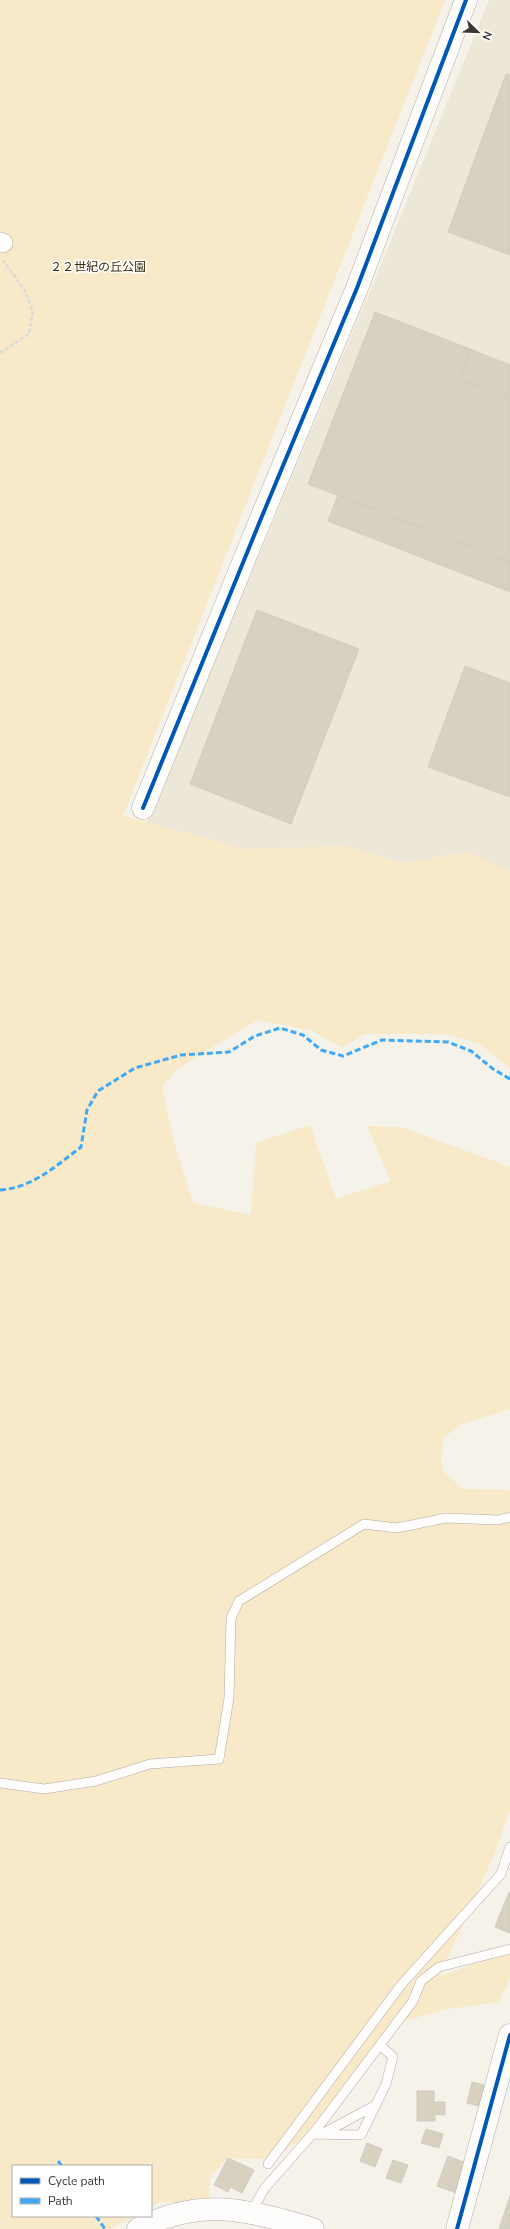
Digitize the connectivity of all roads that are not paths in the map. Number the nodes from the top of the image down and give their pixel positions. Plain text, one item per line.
1 (466, 0) edge
2 (143, 808) dead end
3 (510, 1516) edge
4 (0, 1783) edge
5 (510, 1847) edge
6 (510, 1949) edge
7 (510, 2035) edge
8 (380, 2046) junction
9 (376, 2105) junction
10 (316, 2134) junction
11 (268, 2164) dead end
12 (252, 2211) junction
13 (138, 2229) edge
14 (313, 2229) edge
15 (457, 2229) edge

1 - 2 street
3 - 4 lane
5 - 11 lane
6 - 8 lane
7 - 15 street
8 - 9 lane
8 - 10 lane
9 - 10 lane
9 - 10 lane
10 - 12 lane
12 - 13 street
12 - 14 street

